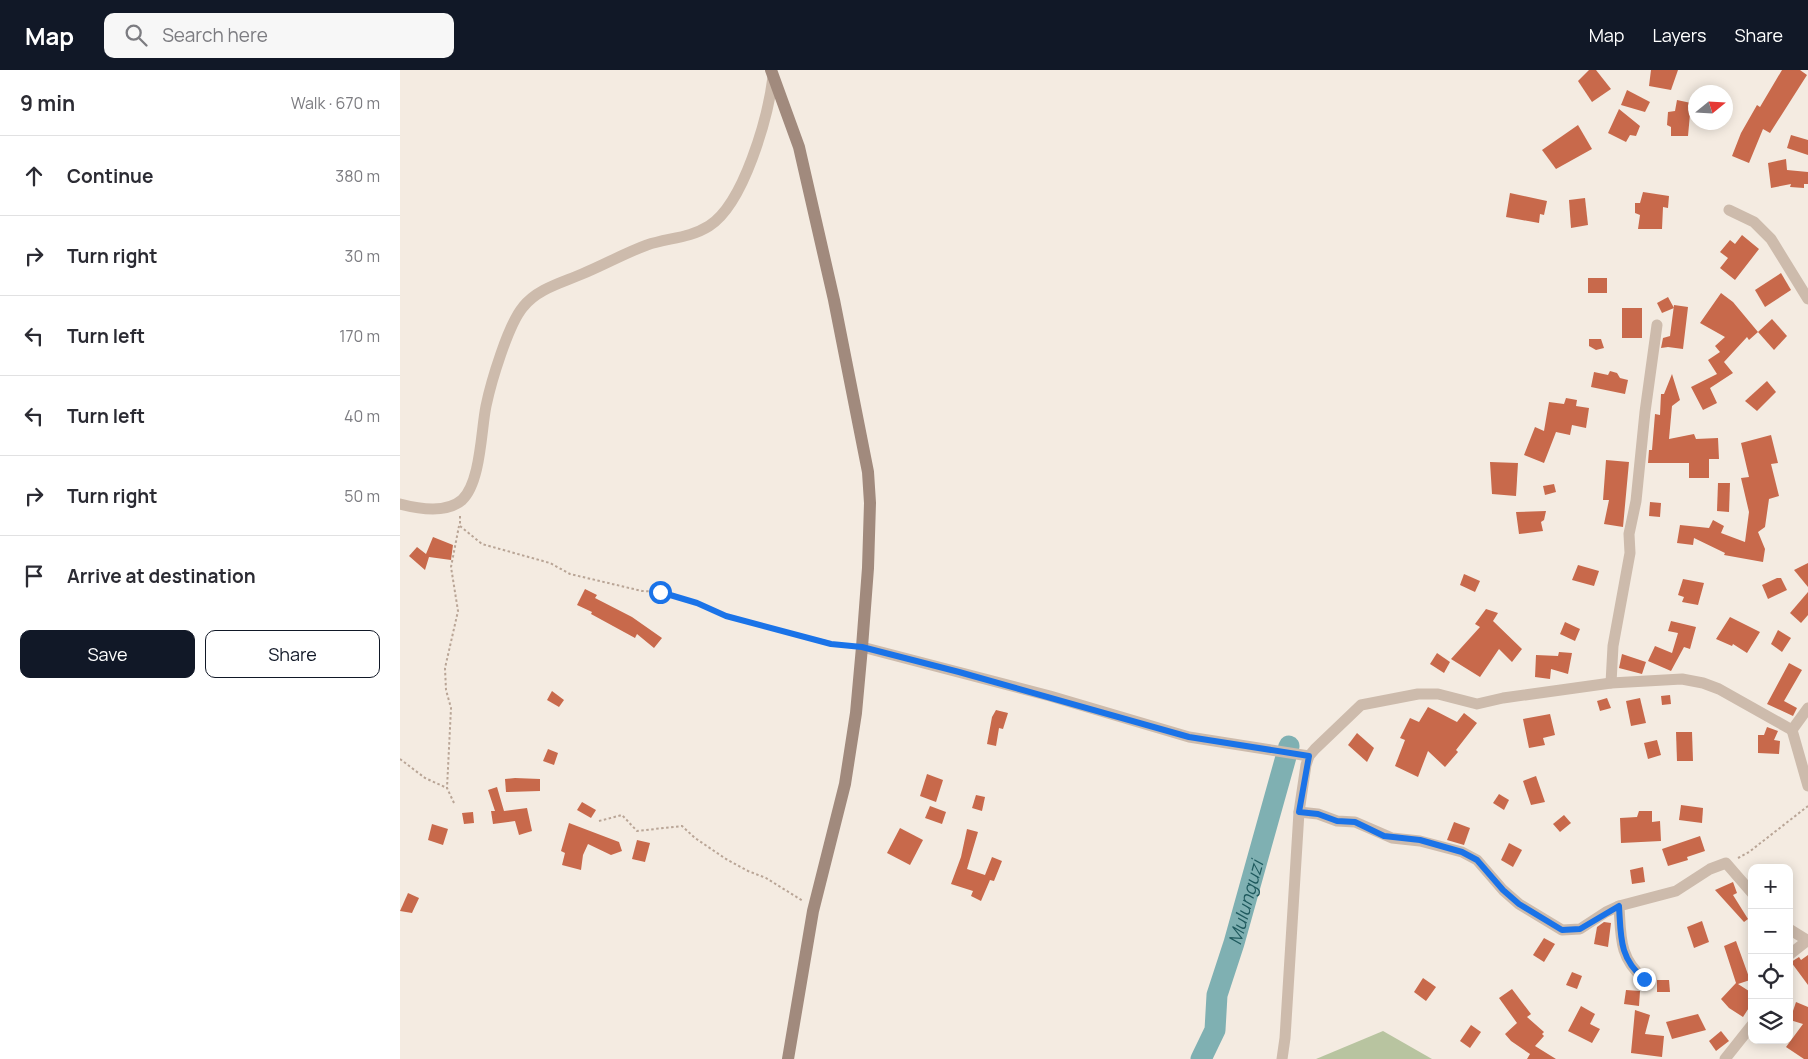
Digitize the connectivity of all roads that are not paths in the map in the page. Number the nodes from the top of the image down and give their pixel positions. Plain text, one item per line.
1 (772, 72) edge
2 (1730, 210) dead end
3 (1808, 299) edge
4 (1656, 326) dead end
5 (400, 504) edge
6 (862, 647) junction
7 (1611, 683) junction
8 (1808, 708) edge
9 (1792, 730) junction
10 (1309, 756) junction
11 (1808, 786) edge
12 (1299, 812) junction
13 (1748, 888) edge
14 (1619, 906) junction
15 (1793, 931) edge
16 (1808, 940) edge
17 (1793, 951) edge
18 (1644, 979) dead end
19 (1748, 1031) edge
20 (788, 1059) edge
21 (1282, 1059) edge
22 (1725, 1059) edge

1 - 5 street
1 - 6 street
2 - 3 street
4 - 7 street
6 - 10 street
6 - 20 street
7 - 9 street
7 - 10 street
8 - 9 street
9 - 11 street
10 - 12 street
12 - 14 street
12 - 21 street
13 - 14 street
14 - 18 street
15 - 16 street
16 - 17 street
19 - 22 street

